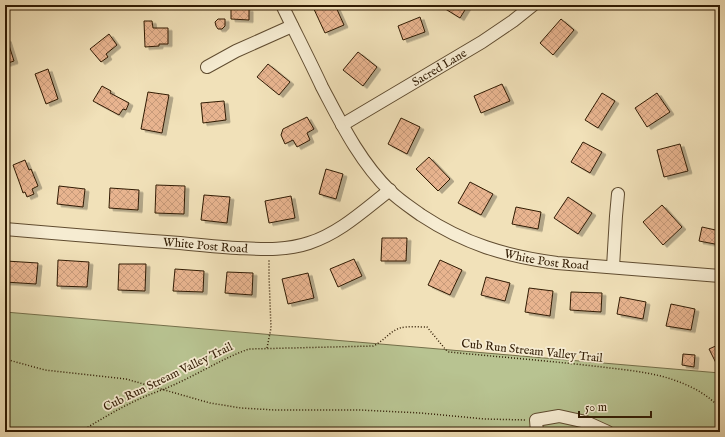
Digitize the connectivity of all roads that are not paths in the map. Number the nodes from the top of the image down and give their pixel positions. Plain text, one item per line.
1 (282, 5) edge
2 (514, 5) edge
3 (533, 5) edge
4 (522, 15) junction
5 (292, 26) junction
6 (207, 66) dead end
7 (342, 126) junction
8 (390, 190) junction
9 (618, 194) dead end
10 (5, 229) edge
11 (613, 267) junction
12 (720, 276) edge
13 (536, 426) edge
14 (608, 432) edge

1 - 5 street, White Post Road
2 - 4 street
3 - 4 street, Sacred Lane
4 - 7 street, Sacred Lane
5 - 6 street
5 - 7 street, White Post Road
7 - 8 street, White Post Road
8 - 10 street, White Post Road
8 - 11 street, White Post Road
9 - 11 street
11 - 12 street, White Post Road
13 - 14 street

